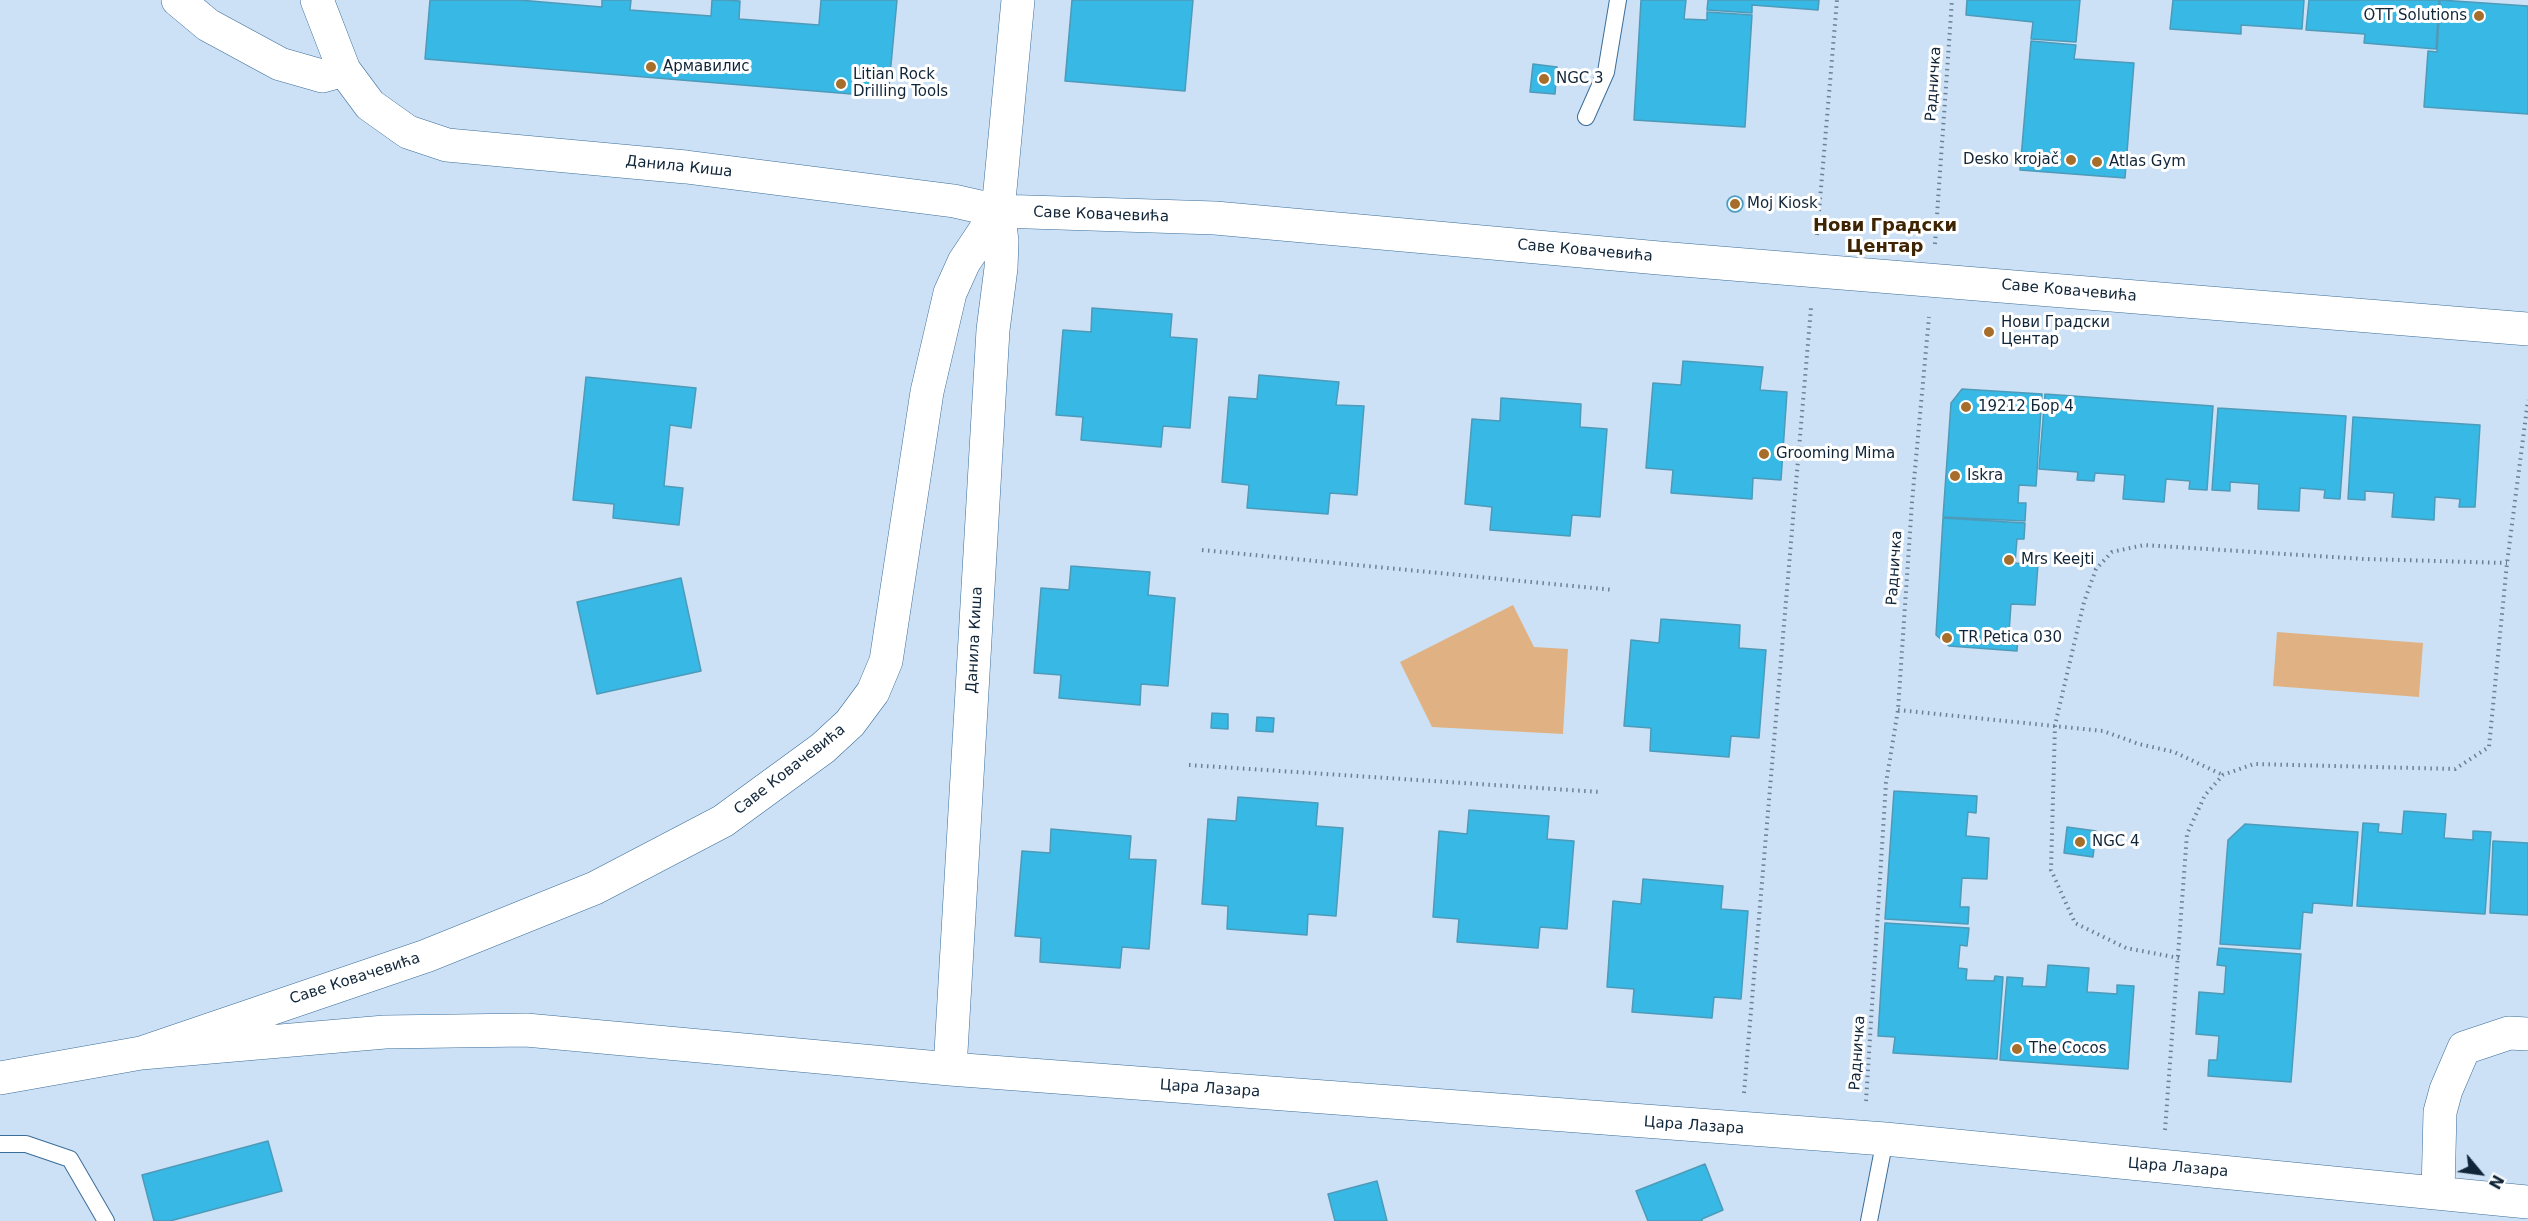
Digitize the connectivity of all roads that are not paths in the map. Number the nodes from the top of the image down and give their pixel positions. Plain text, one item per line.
1 (178, 0) edge
2 (317, 0) edge
3 (1018, 0) edge
4 (1618, 0) edge
5 (344, 70) junction
6 (1586, 117) dead end
7 (998, 212) junction
8 (2528, 310) edge
9 (2495, 327) junction
10 (2528, 329) edge
11 (2528, 1034) edge
12 (141, 1053) junction
13 (950, 1069) junction
14 (0, 1078) edge
15 (1875, 1139) junction
16 (0, 1144) edge
17 (2438, 1193) junction
18 (2528, 1202) edge
19 (106, 1221) edge
20 (1869, 1221) edge

1 - 5 street
2 - 5 street, Данила Киша
3 - 7 street, Данила Киша
4 - 6 lane
5 - 7 street, Данила Киша
7 - 9 street, Саве Ковачевића
7 - 12 street, Саве Ковачевића
7 - 13 street, Данила Киша
8 - 9 street
9 - 10 street, Саве Ковачевића
11 - 17 street
12 - 13 street, Цара Лазара
12 - 14 street
13 - 15 street, Цара Лазара
15 - 17 street, Цара Лазара
15 - 20 lane
16 - 19 lane
17 - 18 street, Цара Лазара

